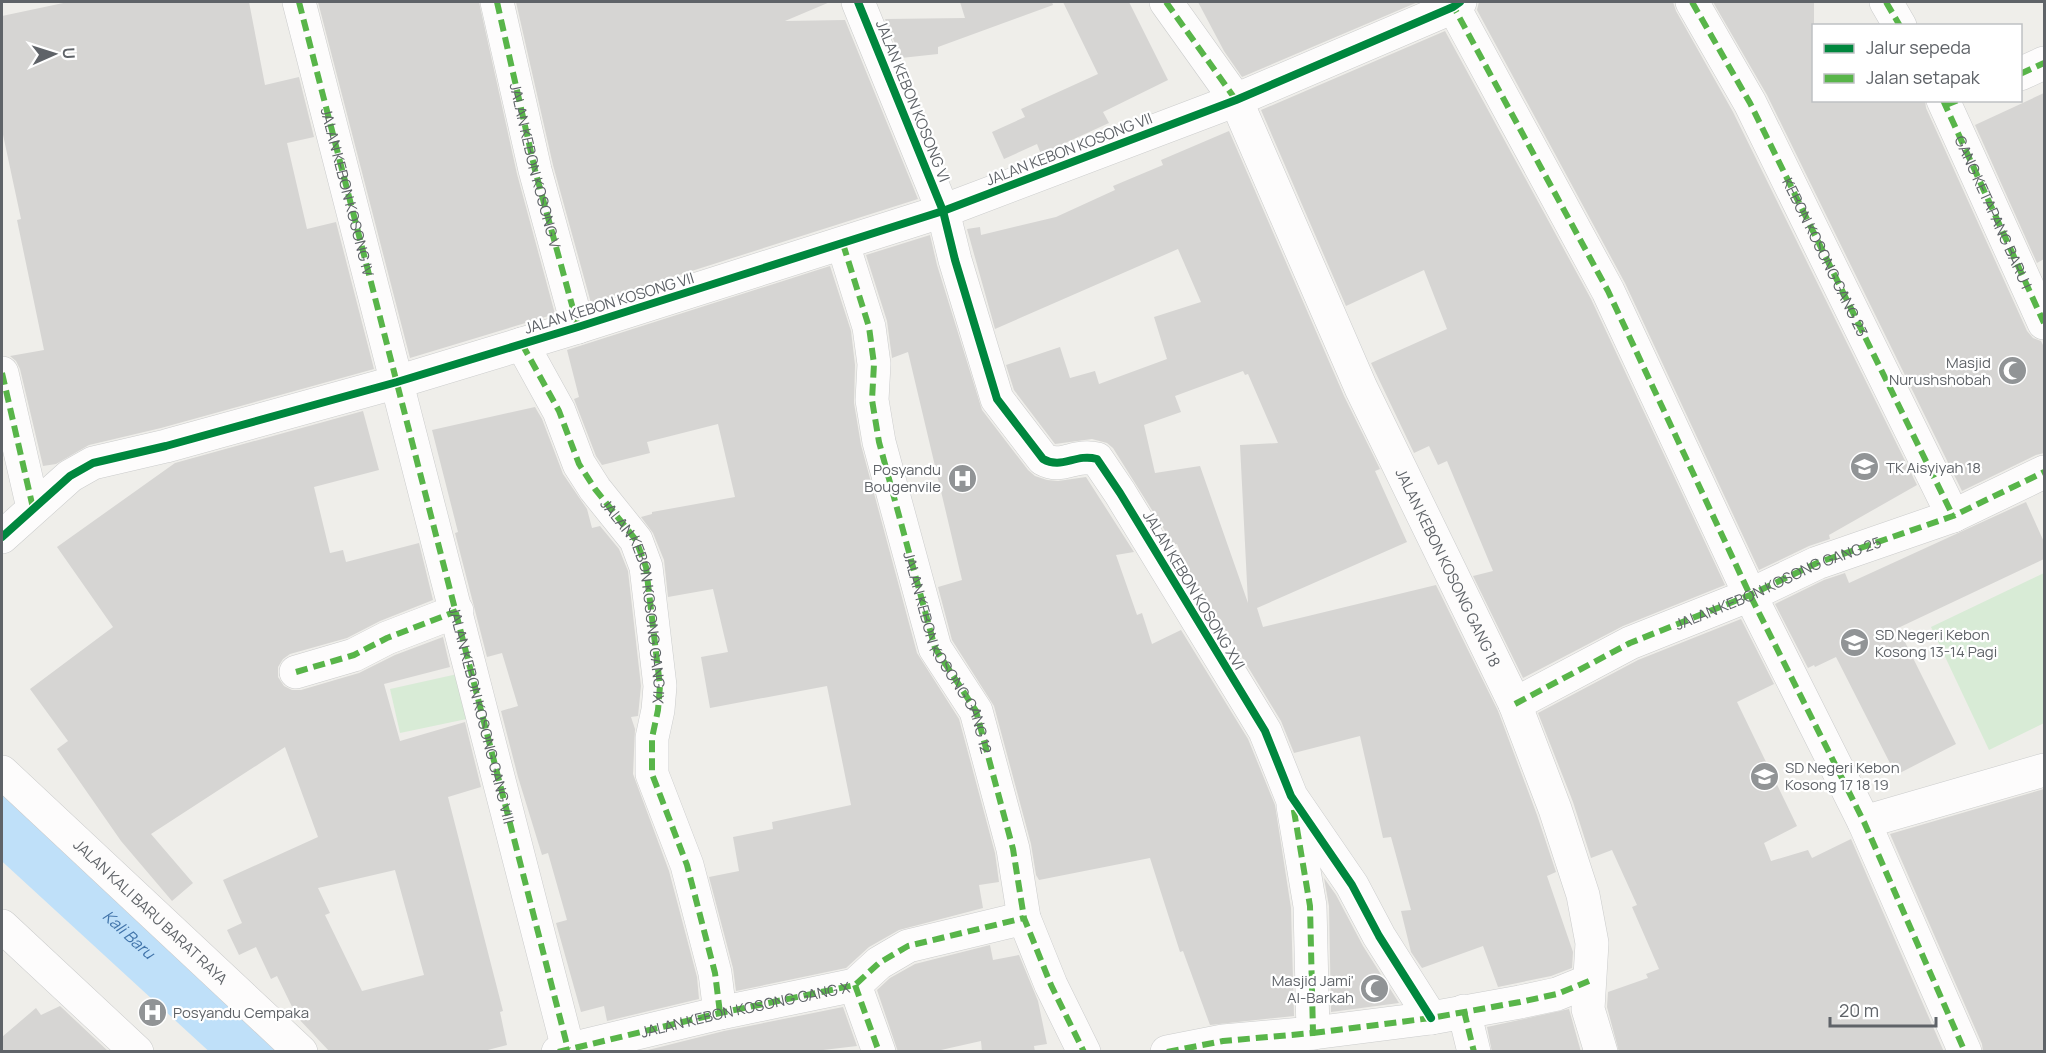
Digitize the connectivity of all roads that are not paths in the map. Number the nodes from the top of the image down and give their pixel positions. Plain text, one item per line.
1 (299, 2) edge
2 (497, 2) edge
3 (858, 2) edge
4 (1166, 2) edge
5 (1692, 2) edge
6 (1886, 2) edge
7 (1454, 3) edge
8 (1899, 24) edge
9 (2044, 63) edge
10 (2022, 73) edge
11 (1236, 100) junction
12 (1949, 102) edge
13 (943, 211) junction
14 (843, 244) junction
15 (2044, 323) edge
16 (578, 327) junction
17 (522, 344) junction
18 (2, 373) edge
19 (397, 382) junction
20 (2044, 472) edge
21 (33, 508) junction
22 (1953, 516) junction
23 (2, 537) edge
24 (1750, 595) junction
25 (457, 611) junction
26 (296, 672) dead end
27 (1515, 704) junction
28 (2044, 770) edge
29 (2, 772) edge
30 (1291, 796) junction
31 (1864, 822) junction
32 (1024, 918) junction
33 (2, 927) edge
34 (1588, 981) junction
35 (855, 986) junction
36 (1464, 1011) junction
37 (720, 1013) junction
38 (1431, 1018) junction
39 (1313, 1033) junction
40 (563, 1050) edge
41 (137, 1052) edge
42 (301, 1052) edge
43 (879, 1052) edge
44 (1084, 1052) edge
45 (1167, 1052) edge
46 (1474, 1052) edge
47 (1601, 1052) edge
48 (1965, 1052) edge

1 - 19 street, JALAN KEBON KOSONG IV
2 - 16 street, JALAN KEBON KOSONG V
3 - 13 street, JALAN KEBON KOSONG VI
4 - 11 street, JALAN KEBON KOSONG GANG 18
5 - 22 street, KEBON KOSONG GANG 23
6 - 8 street
7 - 11 street, JALAN KEBON KOSONG VII
7 - 24 street
9 - 10 street
11 - 13 street, JALAN KEBON KOSONG VII
11 - 27 street, JALAN KEBON KOSONG GANG 18
12 - 15 street, GANG KETAPANG BARU I
13 - 14 street, JALAN KEBON KOSONG VII
13 - 30 street, JALAN KEBON KOSONG XVI
14 - 16 street, JALAN KEBON KOSONG VII
14 - 32 street, JALAN KEBON KOSONG GANG 12
16 - 17 street, JALAN KEBON KOSONG VII
17 - 19 street, JALAN KEBON KOSONG VII
17 - 37 street, JALAN KEBON KOSONG GANG IX
18 - 21 street
19 - 21 street, JALAN KEBON KOSONG VII
19 - 25 street, JALAN KEBON KOSONG GANG VIII
20 - 22 street, JALAN KEBON KOSONG GANG 25
21 - 23 street, JALAN KEBON KOSONG VII
22 - 24 street, JALAN KEBON KOSONG GANG 25
24 - 27 street, JALAN KEBON KOSONG GANG 25
24 - 31 street
25 - 26 street
25 - 40 street, JALAN KEBON KOSONG GANG VIII
27 - 34 street, JALAN KEBON KOSONG GANG 18
28 - 31 street
29 - 42 street, JALAN KALI BARU BARAT RAYA
30 - 38 street, JALAN KEBON KOSONG XVI
30 - 39 street
31 - 48 street
32 - 35 street, JALAN KEBON KOSONG GANG X
32 - 44 street, JALAN KEBON KOSONG GANG 12
33 - 41 street
34 - 36 street
34 - 47 street, JALAN KEBON KOSONG GANG 18
35 - 37 street, JALAN KEBON KOSONG GANG X
35 - 43 street
36 - 38 street
36 - 46 street
37 - 40 street, JALAN KEBON KOSONG GANG X
38 - 39 street
39 - 45 street

